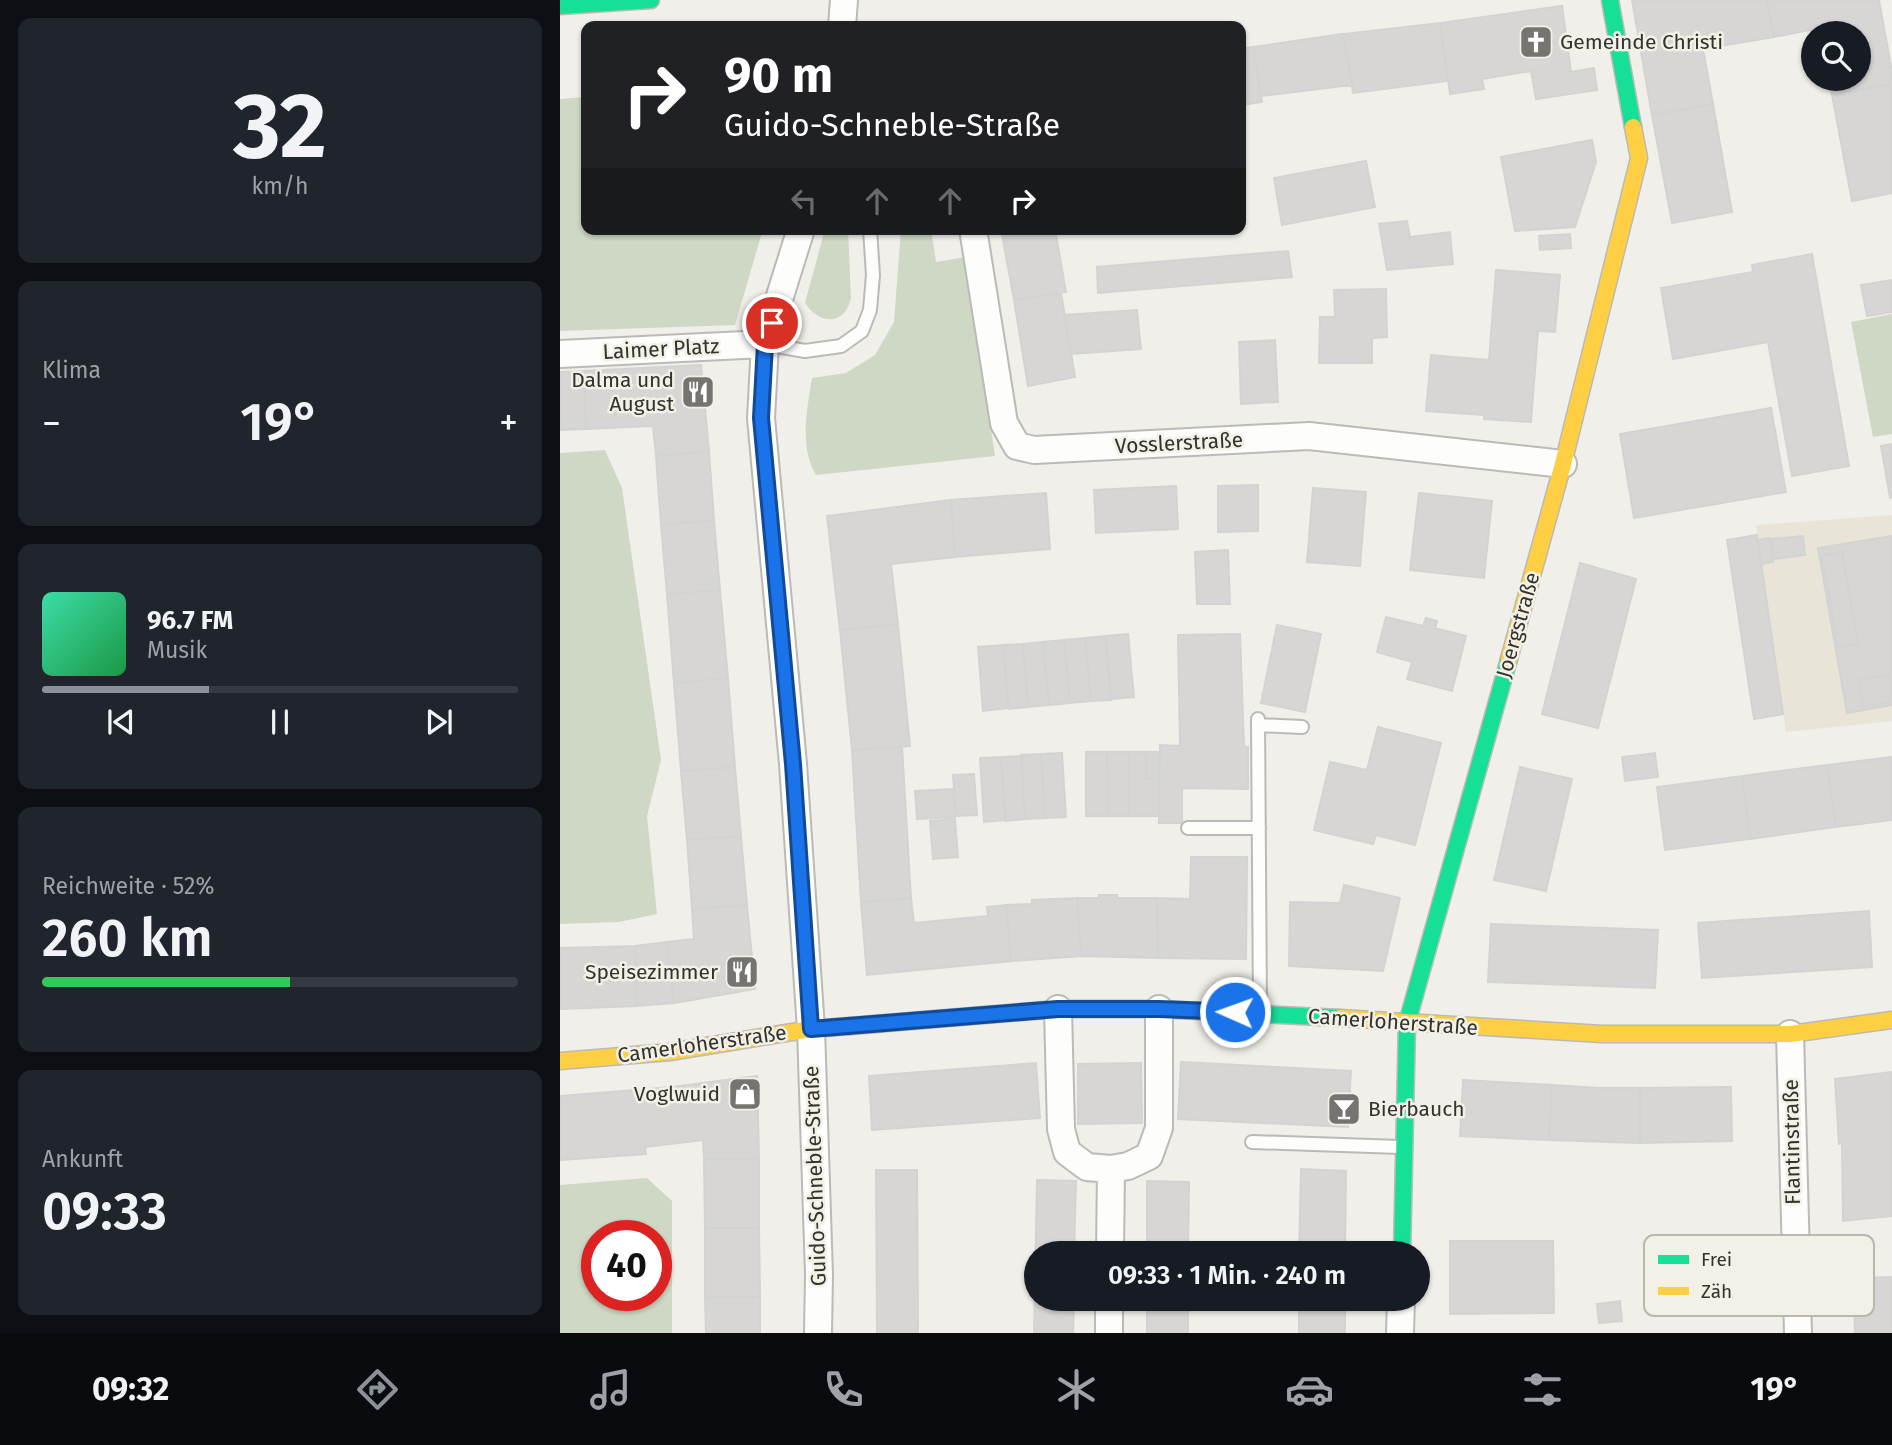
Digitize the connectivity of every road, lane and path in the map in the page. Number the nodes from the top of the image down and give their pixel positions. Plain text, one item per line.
1 (651, 0) edge
2 (844, 0) edge
3 (1610, 0) edge
4 (560, 6) edge
5 (842, 21) edge
6 (799, 235) edge
7 (870, 235) edge
8 (974, 235) edge
9 (765, 344) junction
10 (560, 354) edge
11 (1563, 464) junction
12 (1302, 727) dead end
13 (1188, 828) dead end
14 (1259, 828) junction
15 (1058, 1009) junction
16 (1159, 1009) junction
17 (1260, 1013) junction
18 (1892, 1020) edge
19 (1407, 1023) junction
20 (811, 1029) junction
21 (1790, 1034) junction
22 (560, 1061) edge
23 (1252, 1142) dead end
24 (1404, 1147) junction
25 (1111, 1169) junction
26 (1795, 1235) edge
27 (1110, 1241) edge
28 (1402, 1241) edge
29 (1110, 1311) edge
30 (1401, 1311) edge
31 (818, 1333) edge
32 (1109, 1333) edge
33 (1400, 1333) edge

1 - 4 street
2 - 5 street
3 - 11 street, Joergstraße
6 - 9 street, Guido-Schneble-Straße
7 - 9 lane, Laimer Platz
8 - 11 street, Vosslerstraße
9 - 10 street, Laimer Platz
9 - 20 street, Guido-Schneble-Straße
11 - 19 street, Joergstraße
12 - 14 lane
13 - 14 lane
14 - 17 lane
15 - 16 street, Camerloherstraße
15 - 20 street, Camerloherstraße
15 - 25 street
16 - 17 street, Camerloherstraße
16 - 25 street
17 - 19 street, Camerloherstraße
18 - 21 street, Camerloherstraße
19 - 21 street, Camerloherstraße
19 - 24 street, Joergstraße
20 - 22 street, Camerloherstraße
20 - 31 street, Guido-Schneble-Straße
21 - 26 street, Flantinstraße
23 - 24 lane
24 - 28 street, Joergstraße
25 - 27 street
29 - 32 street
30 - 33 street

